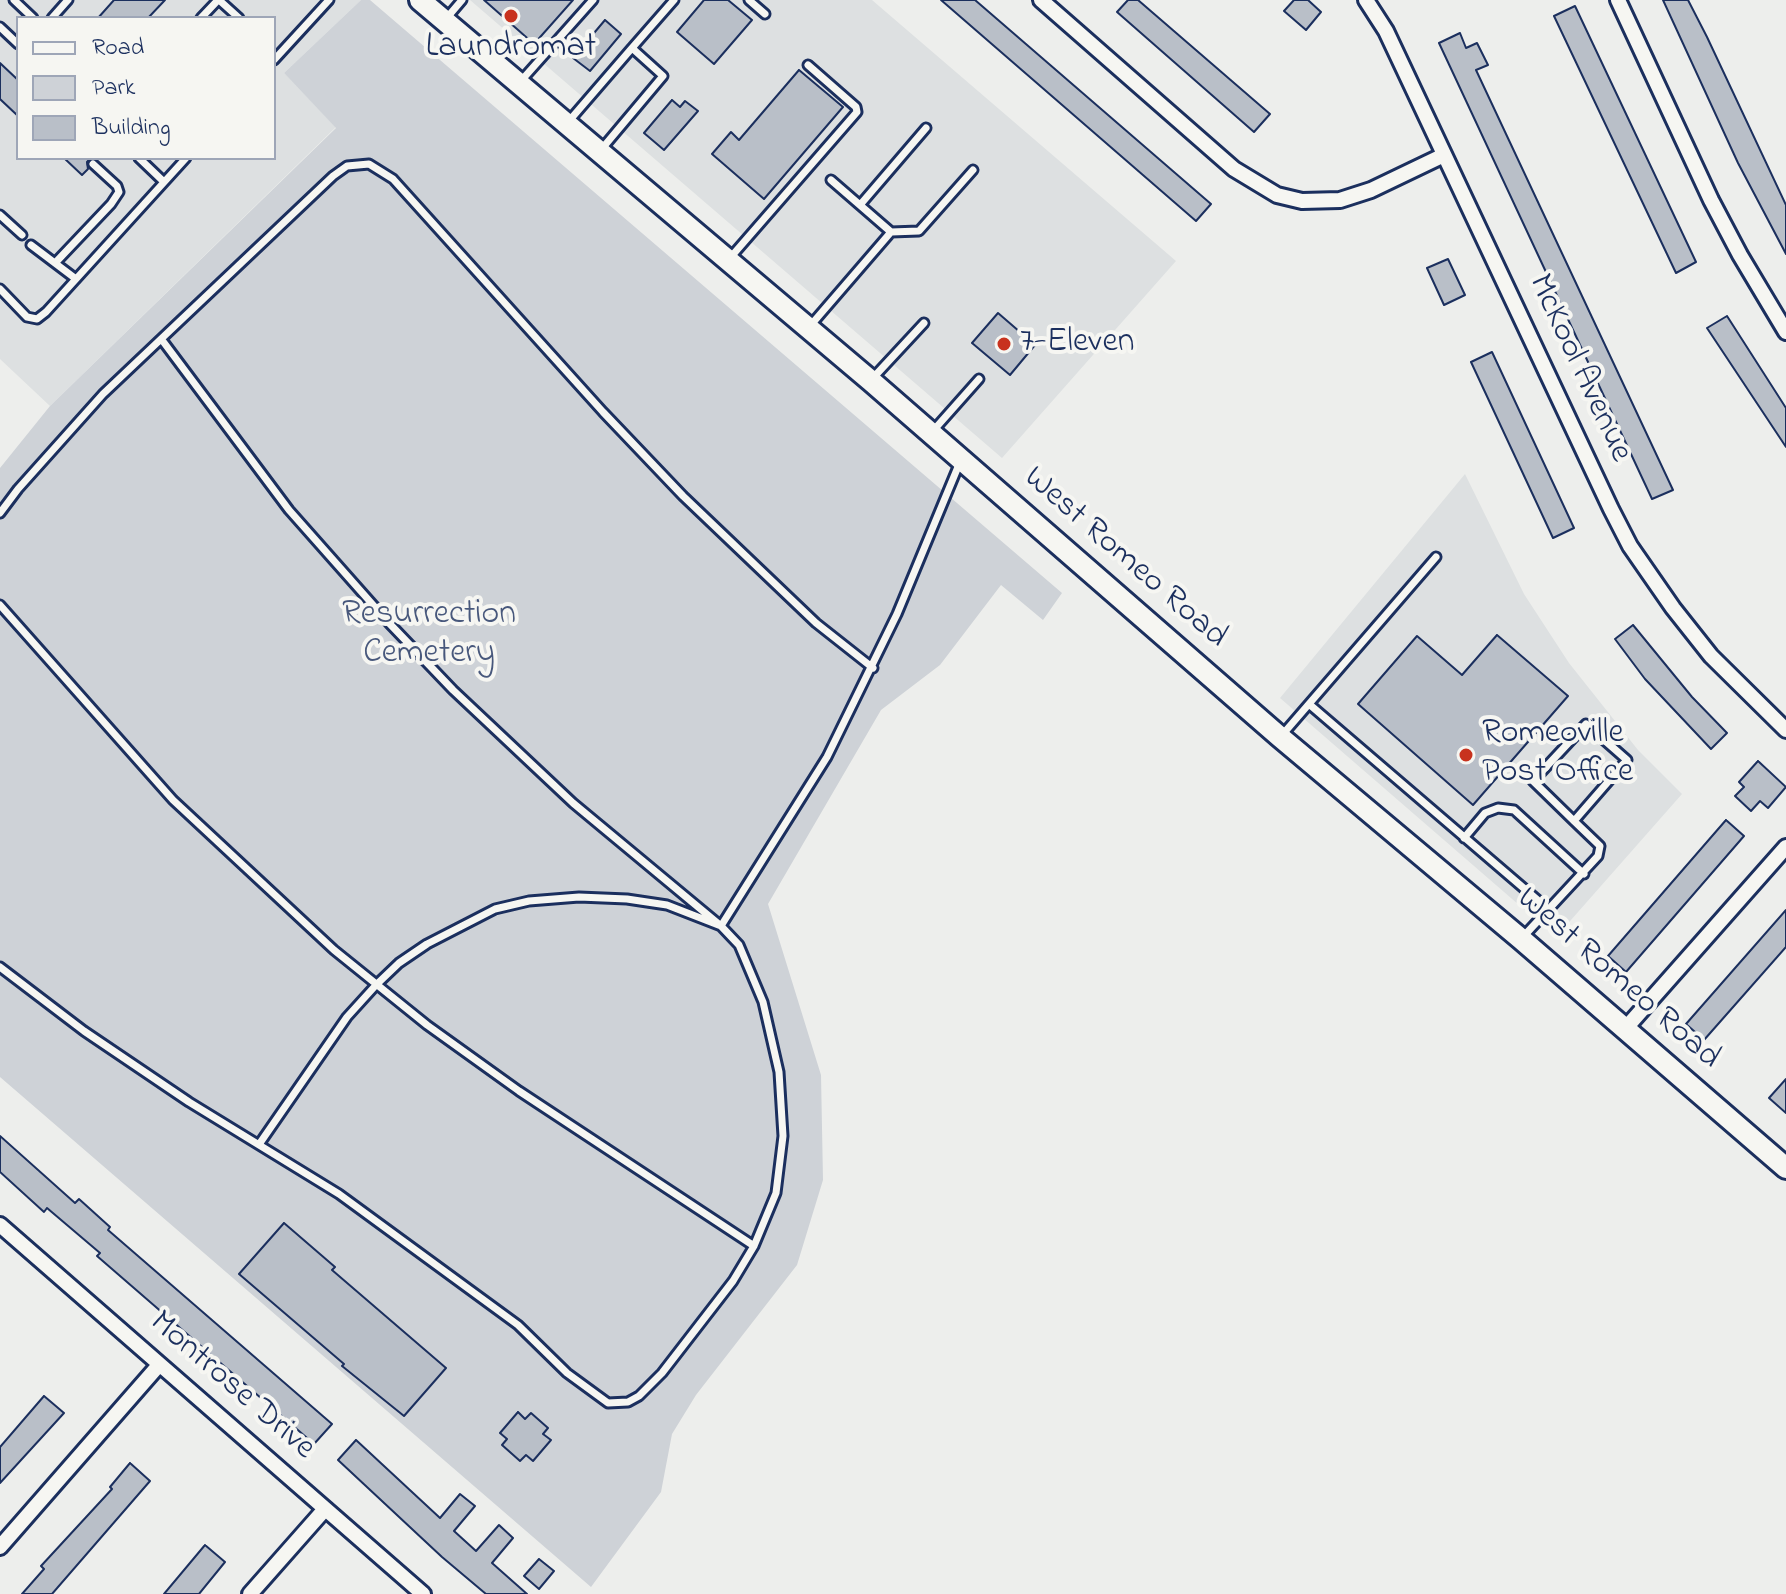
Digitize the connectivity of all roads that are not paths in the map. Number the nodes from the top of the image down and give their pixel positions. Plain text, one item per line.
1 (14, 0) edge
2 (54, 0) edge
3 (68, 0) edge
4 (219, 0) edge
5 (329, 0) edge
6 (420, 0) edge
7 (462, 0) edge
8 (593, 0) edge
9 (674, 0) edge
10 (749, 0) edge
11 (1041, 0) edge
12 (1366, 0) edge
13 (1618, 0) edge
14 (62, 7) junction
15 (765, 14) dead end
16 (31, 16) edge
17 (54, 16) edge
18 (203, 16) edge
19 (237, 16) edge
20 (445, 20) junction
21 (0, 27) edge
22 (16, 42) edge
23 (632, 48) junction
24 (276, 55) edge
25 (808, 65) dead end
26 (519, 84) junction
27 (566, 124) junction
28 (926, 128) dead end
29 (599, 153) junction
30 (1444, 155) junction
31 (141, 160) edge
32 (184, 160) edge
33 (93, 164) dead end
34 (973, 170) dead end
35 (831, 180) dead end
36 (164, 182) junction
37 (860, 205) junction
38 (0, 215) edge
39 (891, 232) junction
40 (22, 235) dead end
41 (31, 245) dead end
42 (728, 260) junction
43 (56, 262) junction
44 (76, 279) junction
45 (0, 289) edge
46 (924, 323) dead end
47 (808, 328) junction
48 (1786, 332) edge
49 (162, 340) junction
50 (979, 379) dead end
51 (871, 381) junction
52 (931, 434) junction
53 (961, 460) junction
54 (0, 513) edge
55 (1436, 557) dead end
56 (0, 605) edge
57 (873, 668) junction
58 (1309, 704) junction
59 (1786, 730) edge
60 (1280, 737) junction
61 (1574, 821) junction
62 (1464, 838) junction
63 (1786, 847) edge
64 (1584, 874) junction
65 (1548, 909) junction
66 (721, 926) junction
67 (1521, 939) junction
68 (0, 967) edge
69 (376, 985) junction
70 (1625, 1029) junction
71 (260, 1143) junction
72 (1786, 1168) edge
73 (0, 1225) edge
74 (754, 1246) junction
75 (159, 1365) junction
76 (325, 1509) junction
77 (0, 1547) edge
78 (250, 1594) edge
79 (423, 1594) edge

1 - 16 lane
2 - 14 lane
3 - 14 lane
4 - 18 lane
4 - 19 lane
5 - 24 lane
6 - 20 main road, West Romeo Road
7 - 20 lane
8 - 26 lane
9 - 23 lane
10 - 15 lane
11 - 30 street
12 - 30 street, McKool Avenue
13 - 48 street
14 - 17 lane
20 - 26 main road, West Romeo Road
21 - 22 lane
23 - 27 lane
23 - 29 lane
25 - 42 lane
26 - 27 main road, West Romeo Road
27 - 29 main road, West Romeo Road
28 - 37 lane
29 - 42 main road, West Romeo Road
30 - 59 street, McKool Avenue
31 - 36 lane
32 - 36 lane
33 - 43 lane
34 - 39 lane
35 - 37 lane
36 - 44 lane
37 - 39 lane
38 - 40 lane
39 - 47 lane
41 - 43 lane
42 - 47 main road, West Romeo Road
43 - 44 lane
44 - 45 lane
46 - 51 lane
47 - 51 main road, West Romeo Road
49 - 54 lane
49 - 57 lane
49 - 66 lane
50 - 52 lane
51 - 52 main road, West Romeo Road
52 - 53 main road, West Romeo Road
53 - 57 lane
53 - 60 main road, West Romeo Road
55 - 58 lane
56 - 69 lane
57 - 66 lane
58 - 60 lane
58 - 62 lane
60 - 67 main road, West Romeo Road
61 - 61 lane
61 - 64 lane
62 - 64 lane
62 - 65 lane
63 - 70 street
64 - 65 lane
65 - 67 lane
66 - 69 lane
66 - 74 lane
67 - 70 main road, West Romeo Road
68 - 71 lane
69 - 71 lane
69 - 74 lane
70 - 72 main road, West Romeo Road
71 - 74 lane
73 - 75 street, Montrose Drive
75 - 76 street, Montrose Drive
75 - 77 street
76 - 78 street
76 - 79 street, Montrose Drive

